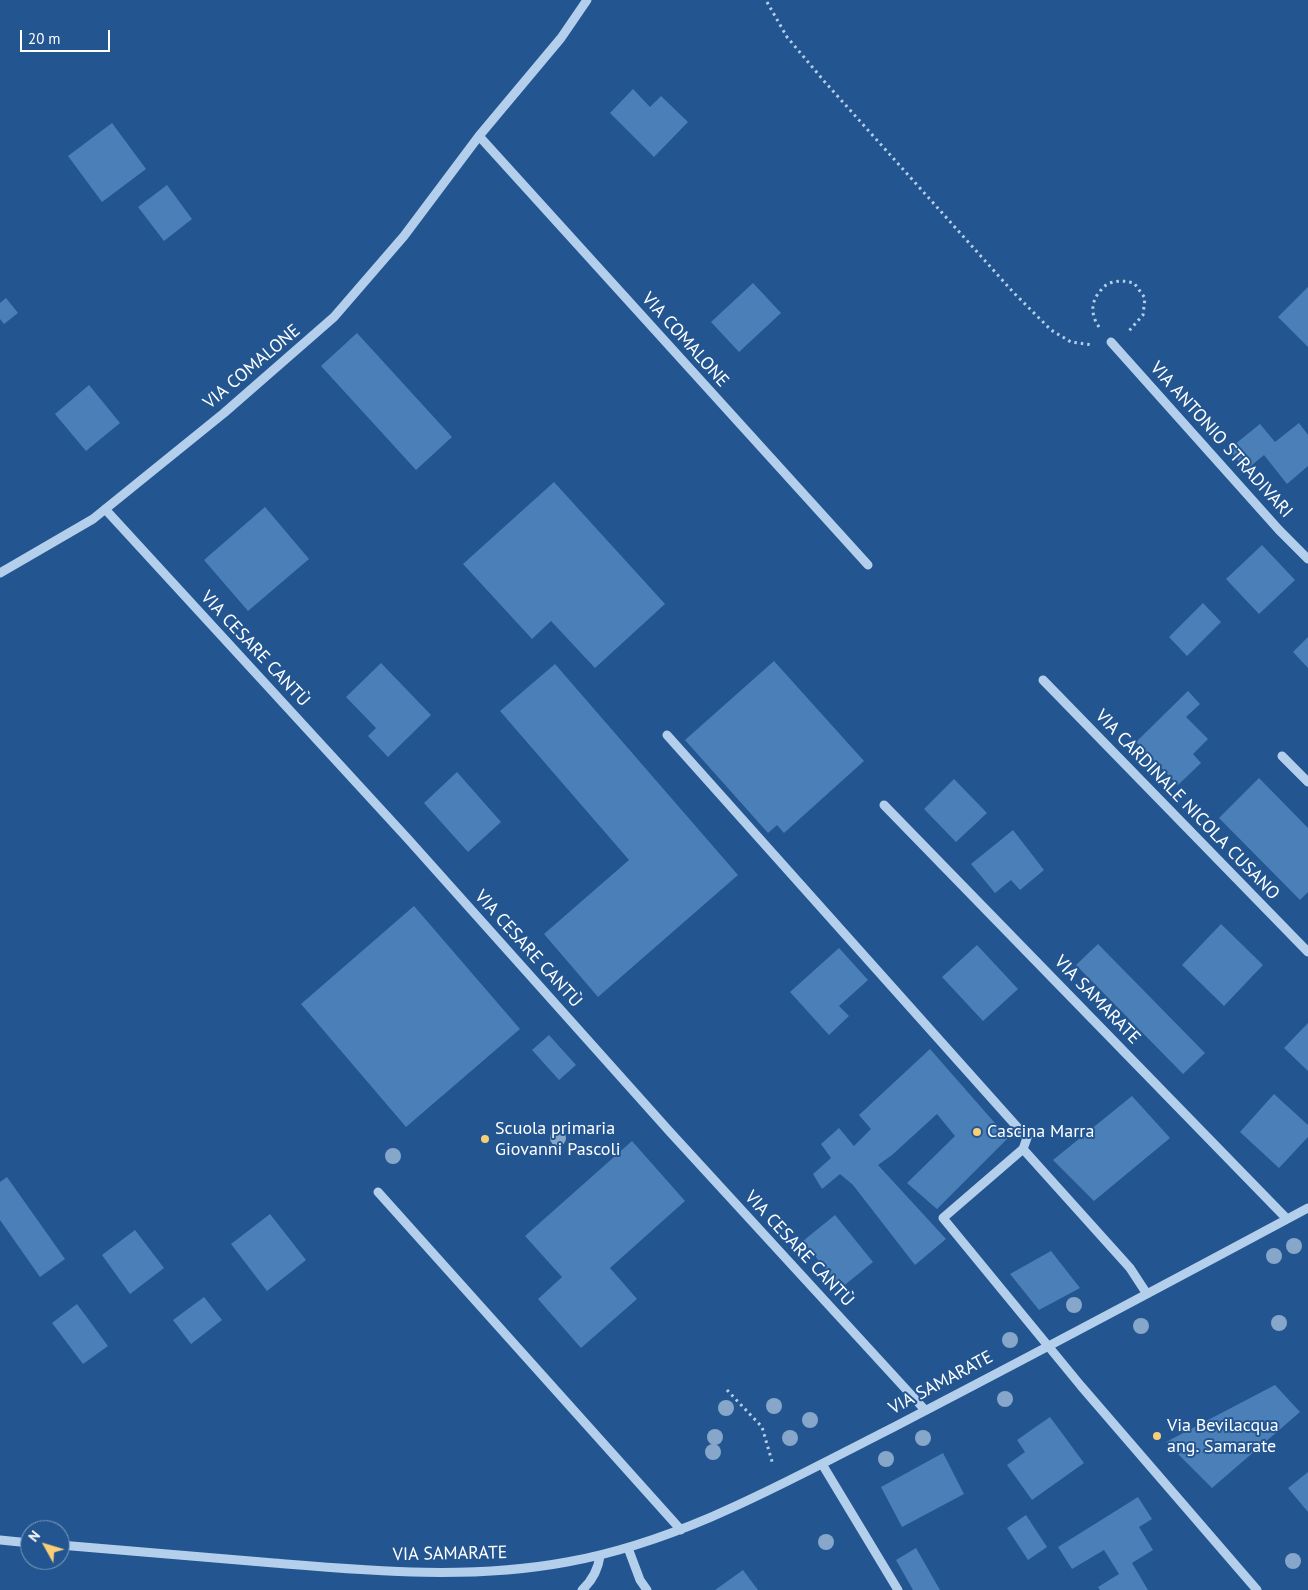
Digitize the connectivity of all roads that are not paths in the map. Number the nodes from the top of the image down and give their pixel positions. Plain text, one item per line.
1 (587, 0) edge
2 (479, 136) junction
3 (1111, 342) road end
4 (105, 509) junction
5 (1308, 559) edge
6 (868, 566) dead end
7 (0, 573) edge
8 (1043, 680) dead end
9 (666, 735) dead end
10 (1282, 756) dead end
11 (1308, 782) edge
12 (884, 805) dead end
13 (1308, 952) edge
14 (1024, 1149) junction
15 (378, 1192) dead end
16 (1308, 1208) edge
17 (1287, 1219) junction
18 (1147, 1294) junction
19 (1049, 1346) junction
20 (925, 1410) junction
21 (822, 1464) junction
22 (681, 1530) junction
23 (0, 1540) edge
24 (20, 1542) edge
25 (70, 1546) edge
26 (628, 1548) junction
27 (600, 1556) junction
28 (582, 1590) edge
29 (647, 1590) edge
30 (898, 1590) edge
31 (1258, 1590) edge

1 - 2 street, VIA COMALONE
2 - 4 street, VIA COMALONE
2 - 6 street, VIA COMALONE
3 - 5 street, VIA ANTONIO STRADIVARI
4 - 7 street, VIA COMALONE
4 - 20 street, VIA CESARE CANTÙ
8 - 13 street, VIA CARDINALE NICOLA CUSANO
9 - 14 street
10 - 11 street
12 - 17 street, VIA SAMARATE
14 - 18 street
14 - 19 street
15 - 22 street
16 - 17 street, VIA SAMARATE
17 - 18 street, VIA SAMARATE
18 - 19 street, VIA SAMARATE
19 - 20 street, VIA SAMARATE
19 - 31 street
20 - 21 street, VIA SAMARATE
21 - 22 street, VIA SAMARATE
21 - 30 street
22 - 26 street, VIA SAMARATE
23 - 24 street
25 - 27 street, VIA SAMARATE
26 - 27 street, VIA SAMARATE
26 - 29 street
27 - 28 street

